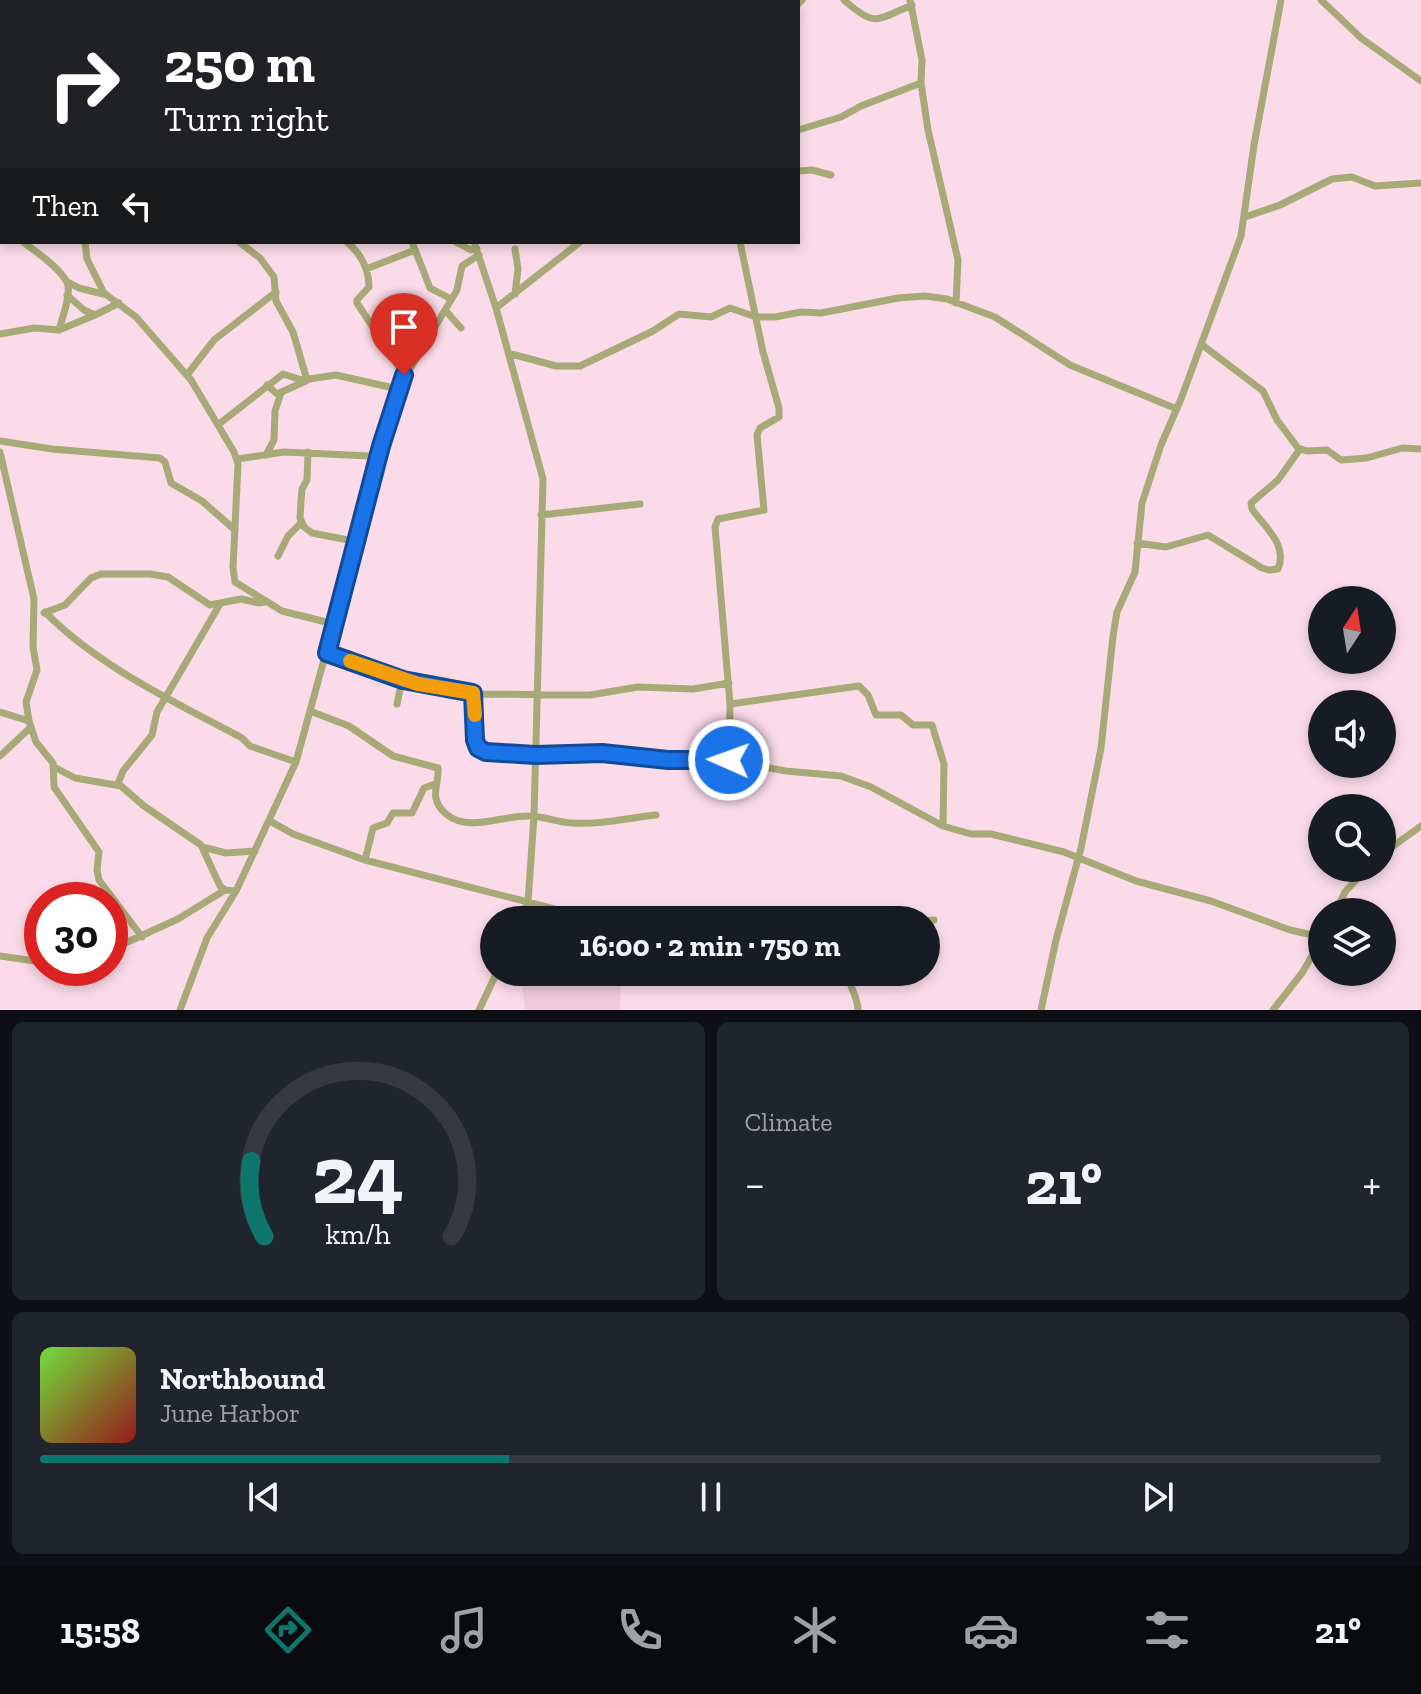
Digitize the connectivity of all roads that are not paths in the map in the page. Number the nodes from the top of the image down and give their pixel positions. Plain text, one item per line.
1 (844, 0) edge
2 (1281, 0) edge
3 (1321, 0) edge
4 (911, 3) edge
5 (1421, 81) edge
6 (921, 83) junction
7 (800, 129) edge
8 (800, 171) edge
9 (831, 175) dead end
10 (1421, 183) edge
11 (1245, 217) junction
12 (26, 244) edge
13 (85, 244) edge
14 (242, 244) edge
15 (349, 244) edge
16 (578, 244) edge
17 (740, 244) edge
18 (413, 246) edge
19 (477, 249) edge
20 (515, 249) dead end
21 (366, 269) junction
22 (65, 279) junction
23 (276, 292) junction
24 (515, 294) junction
25 (67, 295) junction
26 (107, 295) junction
27 (451, 299) junction
28 (119, 303) junction
29 (956, 303) junction
30 (496, 308) junction
31 (445, 310) junction
32 (95, 315) junction
33 (756, 317) junction
34 (461, 328) dead end
35 (59, 330) junction
36 (0, 334) edge
37 (1201, 344) junction
38 (508, 353) junction
39 (187, 375) junction
40 (404, 375) junction
41 (308, 380) junction
42 (267, 385) junction
43 (398, 389) junction
44 (281, 393) junction
45 (1177, 409) junction
46 (219, 424) junction
47 (0, 441) edge
48 (381, 446) junction
49 (1300, 449) junction
50 (1421, 449) edge
51 (0, 452) edge
52 (308, 452) junction
53 (266, 455) junction
54 (370, 456) junction
55 (237, 459) junction
56 (377, 464) junction
57 (640, 504) dead end
58 (541, 515) junction
59 (301, 523) junction
60 (235, 530) junction
61 (359, 537) junction
62 (348, 540) junction
63 (1137, 543) junction
64 (355, 551) junction
65 (278, 556) dead end
66 (265, 602) junction
67 (220, 604) junction
68 (45, 612) junction
69 (34, 616) junction
70 (334, 624) junction
71 (327, 653) junction
72 (402, 680) junction
73 (729, 683) junction
74 (473, 693) junction
75 (536, 694) junction
76 (166, 700) junction
77 (397, 704) dead end
78 (730, 704) junction
79 (310, 711) junction
80 (0, 712) edge
81 (30, 724) junction
82 (535, 755) junction
83 (0, 756) edge
84 (729, 760) junction
85 (296, 762) junction
86 (54, 767) junction
87 (118, 784) junction
88 (435, 784) junction
89 (656, 815) dead end
90 (534, 816) junction
91 (270, 821) junction
92 (943, 826) junction
93 (1421, 826) edge
94 (1396, 844) edge
95 (202, 847) junction
96 (255, 851) junction
97 (1078, 857) junction
98 (365, 860) junction
99 (1354, 882) edge
100 (225, 890) junction
101 (236, 891) junction
102 (1342, 898) edge
103 (528, 902) junction
104 (526, 906) edge
105 (543, 906) edge
106 (1308, 934) edge
107 (142, 937) junction
108 (128, 943) edge
109 (0, 956) edge
110 (24, 959) edge
111 (1308, 965) edge
112 (490, 986) edge
113 (851, 986) edge
114 (180, 1010) edge
115 (479, 1010) edge
116 (858, 1010) edge
117 (1041, 1010) edge
118 (1273, 1010) edge

1 - 4 street
2 - 11 street
3 - 5 street
4 - 6 street
6 - 7 street
6 - 29 street
8 - 9 street
10 - 11 street
11 - 37 street
12 - 22 street
13 - 26 street
14 - 23 street
15 - 21 street
16 - 24 street
17 - 33 street
18 - 21 street
18 - 27 street
19 - 27 street
19 - 30 street
20 - 24 street
21 - 40 street
22 - 25 street
22 - 26 street
23 - 39 street
23 - 41 street
24 - 30 street
25 - 32 street
25 - 35 street
26 - 28 street
27 - 31 street
28 - 32 street
28 - 39 street
29 - 33 street
29 - 45 street
30 - 38 street
31 - 34 street
31 - 40 street
32 - 35 street
33 - 38 street
33 - 73 street
35 - 36 street
37 - 45 street
37 - 49 street
38 - 58 street
39 - 46 street
40 - 43 street
41 - 42 street
41 - 43 street
41 - 44 street
42 - 44 street
42 - 46 street
43 - 48 street
44 - 53 street
45 - 63 street
46 - 55 street
47 - 60 street
48 - 54 street
48 - 56 street
49 - 50 street
49 - 63 street
51 - 69 street
52 - 53 street
52 - 54 street
52 - 59 street
53 - 55 street
54 - 56 street
55 - 60 street
56 - 61 street
57 - 58 street
58 - 75 street
59 - 62 street
59 - 65 street
60 - 66 street
61 - 62 street
61 - 64 street
62 - 64 street
63 - 97 street
64 - 70 street
66 - 67 street
66 - 70 street
67 - 68 street
67 - 76 street
68 - 69 street
68 - 76 street
69 - 81 street
70 - 71 street
71 - 72 street
71 - 79 street
72 - 74 street
72 - 77 street
73 - 75 street
73 - 78 street
74 - 75 street
74 - 82 street
75 - 82 street
76 - 85 street
76 - 87 street
78 - 84 street
78 - 92 street
79 - 85 street
79 - 88 street
80 - 81 street
81 - 83 street
81 - 86 street
82 - 84 street
82 - 90 street
84 - 92 street
85 - 91 street
86 - 87 street
86 - 107 street
87 - 95 street
88 - 90 street
88 - 98 street
89 - 90 street
90 - 103 street
91 - 96 street
91 - 98 street
92 - 97 street
93 - 94 street
95 - 96 street
95 - 100 street
96 - 101 street
97 - 106 street
97 - 117 street
98 - 103 street
99 - 102 street
100 - 101 street
100 - 107 street
101 - 114 street
103 - 104 street
103 - 105 street
107 - 108 street
109 - 110 street
111 - 118 street
112 - 115 street
113 - 116 street

